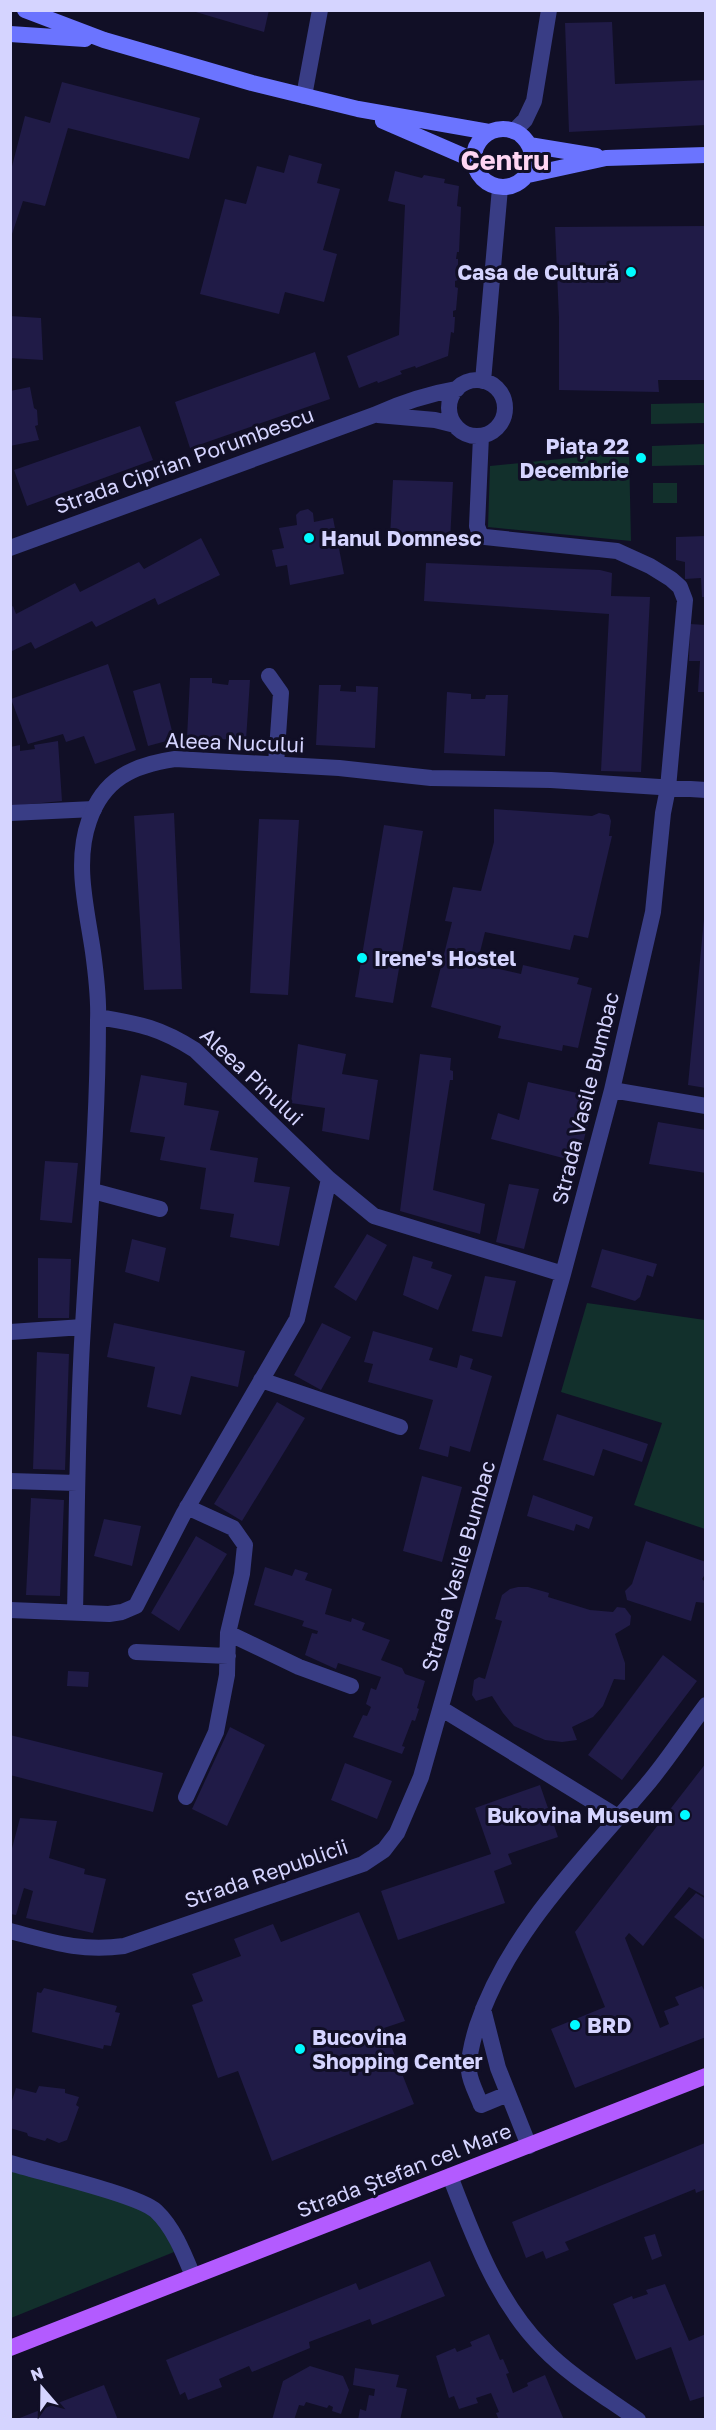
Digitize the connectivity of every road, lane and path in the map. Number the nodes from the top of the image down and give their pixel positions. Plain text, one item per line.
1 (13, 10) edge
2 (24, 10) edge
3 (320, 10) edge
4 (549, 13) edge
5 (10, 28) edge
6 (10, 34) edge
7 (104, 40) junction
8 (304, 96) junction
9 (358, 109) junction
10 (514, 131) junction
11 (489, 132) junction
12 (529, 145) junction
13 (705, 155) edge
14 (606, 158) junction
15 (473, 160) junction
16 (528, 175) junction
17 (500, 188) junction
18 (483, 381) junction
19 (457, 389) junction
20 (374, 415) junction
21 (454, 425) junction
22 (481, 436) junction
23 (10, 548) edge
24 (270, 676) dead end
25 (276, 764) junction
26 (668, 788) junction
27 (705, 790) edge
28 (94, 809) junction
29 (10, 813) edge
30 (99, 1017) junction
31 (612, 1090) junction
32 (705, 1106) edge
33 (329, 1179) junction
34 (93, 1191) junction
35 (160, 1209) dead end
36 (563, 1274) junction
37 (83, 1327) junction
38 (10, 1332) edge
39 (261, 1380) junction
40 (400, 1427) dead end
41 (10, 1481) edge
42 (78, 1483) junction
43 (187, 1507) junction
44 (10, 1610) edge
45 (75, 1613) junction
46 (228, 1633) junction
47 (136, 1652) dead end
48 (228, 1656) junction
49 (351, 1686) dead end
50 (705, 1705) edge
51 (442, 1709) junction
52 (186, 1797) dead end
53 (618, 1817) junction
54 (10, 1931) edge
55 (483, 2008) junction
56 (705, 2076) edge
57 (508, 2094) junction
58 (529, 2146) junction
59 (10, 2163) edge
60 (450, 2176) junction
61 (193, 2276) junction
62 (10, 2348) edge
63 (638, 2420) edge

1 - 5 main road
2 - 7 main road
3 - 8 street
4 - 10 street
6 - 7 main road
7 - 8 main road
8 - 9 main road
9 - 11 main road
9 - 15 main road
10 - 11 main road
10 - 12 main road
11 - 15 main road
12 - 14 main road
12 - 16 main road
13 - 14 main road
14 - 16 main road
15 - 17 main road
16 - 17 main road
17 - 18 street
18 - 19 street
18 - 22 street
19 - 20 street, Strada Ciprian Porumbescu
19 - 21 street
20 - 21 street, Strada Ciprian Porumbescu
20 - 23 street, Strada Ciprian Porumbescu
21 - 22 street
22 - 26 street, Strada Vasile Bumbac
24 - 25 street
25 - 26 street, Aleea Nucului
25 - 28 street, Aleea Nucului
26 - 27 street, Aleea Nucului
26 - 31 street, Strada Vasile Bumbac
28 - 29 street
28 - 30 street, Aleea Nucului
30 - 33 street, Aleea Pinului
30 - 34 street, Aleea Nucului
31 - 32 street
31 - 36 street, Strada Vasile Bumbac
33 - 36 street, Aleea Pinului
33 - 39 street
34 - 35 street
34 - 37 street, Aleea Nucului
36 - 51 street, Strada Vasile Bumbac
37 - 38 street
37 - 42 street, Aleea Nucului
39 - 40 street
39 - 43 street
41 - 42 street
42 - 45 street, Aleea Nucului
43 - 45 street
43 - 46 street
44 - 45 street
46 - 48 street
46 - 49 street
47 - 48 street
48 - 52 street
50 - 53 street
51 - 53 street
51 - 54 street, Strada Republicii
53 - 55 street
55 - 57 street, Strada Ștefan cel Mare
55 - 57 street
56 - 58 main road
57 - 58 street, Strada Ștefan cel Mare
58 - 60 main road, Strada Ștefan cel Mare
59 - 61 street
60 - 61 main road, Strada Ștefan cel Mare
60 - 63 street
61 - 62 main road, Strada Ștefan cel Mare

